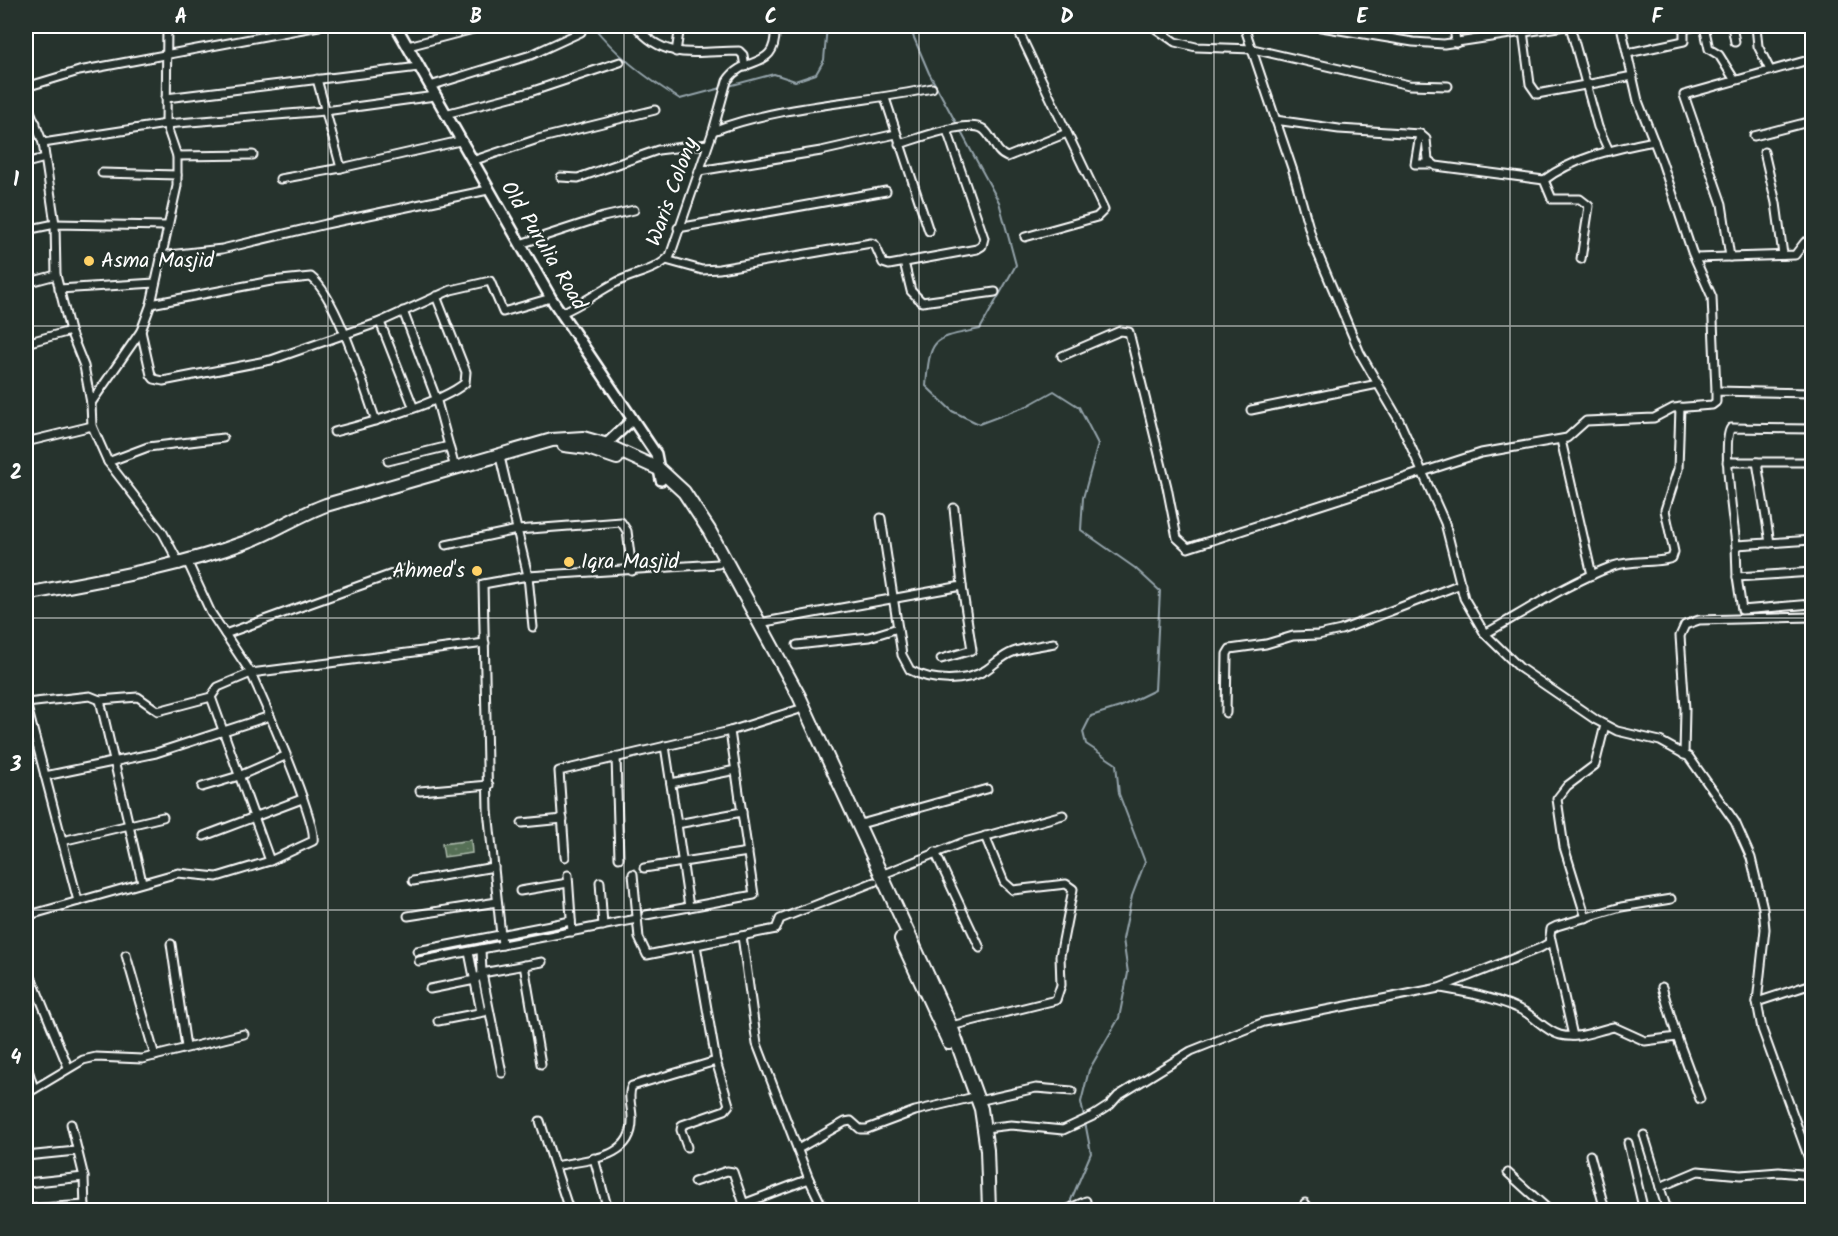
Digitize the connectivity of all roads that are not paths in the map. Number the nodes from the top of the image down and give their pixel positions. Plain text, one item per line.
1 (167, 26) edge
2 (318, 26) edge
3 (396, 26) edge
4 (485, 26) edge
5 (636, 26) edge
6 (680, 26) edge
7 (775, 26) edge
8 (1016, 26) edge
9 (1152, 26) edge
10 (1244, 26) edge
11 (1315, 26) edge
12 (1454, 26) edge
13 (1565, 26) edge
14 (1570, 26) edge
15 (1622, 26) edge
16 (1697, 26) edge
17 (1704, 26) edge
18 (1732, 26) edge
19 (1756, 26) edge
20 (1523, 31) junction
21 (580, 32) dead end
22 (1735, 42) dead end
23 (1456, 43) junction
24 (408, 46) junction
25 (1253, 49) junction
26 (676, 51) junction
27 (1628, 53) junction
28 (166, 56) junction
29 (1812, 59) edge
30 (620, 62) dead end
31 (419, 67) junction
32 (745, 67) junction
33 (1770, 70) junction
34 (1633, 75) junction
35 (317, 79) junction
36 (1734, 79) junction
37 (1587, 85) junction
38 (430, 86) junction
39 (1449, 86) dead end
40 (26, 87) edge
41 (932, 88) dead end
42 (435, 96) junction
43 (166, 98) junction
44 (885, 98) junction
45 (26, 101) edge
46 (655, 110) dead end
47 (325, 111) junction
48 (445, 114) junction
49 (1275, 120) junction
50 (1812, 121) edge
51 (36, 123) junction
52 (166, 124) junction
53 (26, 128) edge
54 (947, 130) junction
55 (713, 131) junction
56 (1067, 133) junction
57 (896, 134) junction
58 (1420, 134) junction
59 (1754, 136) dead end
60 (460, 141) junction
61 (1654, 141) junction
62 (43, 143) junction
63 (708, 144) junction
64 (899, 144) junction
65 (1609, 151) junction
66 (1764, 152) dead end
67 (254, 155) dead end
68 (177, 156) junction
69 (45, 158) junction
70 (472, 161) junction
71 (26, 163) edge
72 (1431, 164) junction
73 (341, 168) junction
74 (699, 171) junction
75 (102, 173) dead end
76 (177, 175) junction
77 (561, 177) dead end
78 (280, 179) dead end
79 (1544, 180) junction
80 (488, 190) junction
81 (886, 191) dead end
82 (634, 210) dead end
83 (55, 224) junction
84 (167, 226) junction
85 (678, 228) junction
86 (26, 230) edge
87 (929, 231) dead end
88 (1025, 237) dead end
89 (1812, 240) edge
90 (520, 244) junction
91 (1783, 255) junction
92 (160, 256) junction
93 (1730, 257) junction
94 (1695, 258) junction
95 (1581, 259) dead end
96 (666, 260) junction
97 (904, 262) junction
98 (56, 275) junction
99 (26, 283) edge
100 (155, 283) junction
101 (59, 289) junction
102 (995, 292) dead end
103 (436, 296) junction
104 (551, 297) junction
105 (151, 304) junction
106 (403, 311) junction
107 (561, 313) junction
108 (380, 322) junction
109 (70, 331) junction
110 (141, 331) junction
111 (346, 335) junction
112 (26, 343) edge
113 (1062, 356) dead end
114 (1378, 384) junction
115 (1716, 391) junction
116 (1812, 393) edge
117 (436, 398) junction
118 (91, 403) junction
119 (413, 406) junction
120 (1680, 407) junction
121 (1251, 410) dead end
122 (632, 420) junction
123 (376, 421) junction
124 (92, 426) junction
125 (1812, 429) edge
126 (334, 432) dead end
127 (223, 438) dead end
128 (1561, 440) junction
129 (26, 442) edge
130 (449, 446) junction
131 (602, 448) junction
132 (388, 460) dead end
133 (501, 461) junction
134 (108, 462) junction
135 (1727, 462) junction
136 (1757, 462) junction
137 (1812, 462) edge
138 (455, 468) junction
139 (1423, 473) junction
140 (660, 475) junction
141 (954, 508) dead end
142 (881, 518) dead end
143 (517, 530) junction
144 (1812, 540) edge
145 (1770, 543) junction
146 (446, 545) dead end
147 (1736, 545) junction
148 (718, 564) junction
149 (183, 565) junction
150 (409, 568) dead end
151 (632, 571) junction
152 (1812, 572) edge
153 (1592, 575) junction
154 (528, 576) junction
155 (1737, 577) junction
156 (1461, 584) junction
157 (962, 586) junction
158 (26, 594) edge
159 (894, 598) junction
160 (26, 599) edge
161 (1812, 604) edge
162 (1812, 617) edge
163 (759, 624) junction
164 (533, 627) dead end
165 (898, 628) junction
166 (225, 634) junction
167 (1485, 634) junction
168 (484, 644) junction
169 (1054, 644) dead end
170 (797, 645) dead end
171 (941, 659) dead end
172 (251, 673) junction
173 (211, 697) junction
174 (100, 700) junction
175 (26, 703) edge
176 (797, 710) junction
177 (1226, 713) dead end
178 (270, 716) junction
179 (1605, 726) junction
180 (730, 731) junction
181 (223, 733) junction
182 (665, 746) junction
183 (1684, 755) junction
184 (285, 756) junction
185 (616, 757) junction
186 (114, 763) junction
187 (736, 770) junction
188 (45, 776) junction
189 (239, 776) junction
190 (671, 783) junction
191 (489, 785) junction
192 (202, 787) dead end
193 (987, 789) dead end
194 (420, 791) dead end
195 (302, 799) junction
196 (742, 812) junction
197 (1063, 815) dead end
198 (163, 817) dead end
199 (254, 817) junction
200 (563, 819) junction
201 (522, 824) dead end
202 (676, 824) junction
203 (856, 825) junction
204 (129, 826) junction
205 (204, 836) dead end
206 (985, 836) junction
207 (62, 841) junction
208 (748, 852) junction
209 (935, 852) junction
210 (565, 857) dead end
211 (619, 858) dead end
212 (270, 861) junction
213 (682, 862) junction
214 (494, 867) junction
215 (644, 868) dead end
216 (633, 874) dead end
217 (877, 879) junction
218 (413, 881) dead end
219 (142, 882) junction
220 (600, 882) dead end
221 (520, 891) dead end
222 (1671, 899) dead end
223 (78, 901) junction
224 (497, 902) junction
225 (689, 907) junction
226 (646, 915) dead end
227 (26, 916) edge
228 (408, 916) dead end
229 (1586, 918) junction
230 (638, 919) junction
231 (571, 921) junction
232 (603, 926) junction
233 (572, 932) junction
234 (501, 935) junction
235 (742, 936) junction
236 (1551, 939) junction
237 (171, 944) dead end
238 (502, 945) junction
239 (696, 945) junction
240 (980, 948) dead end
241 (481, 949) junction
242 (417, 951) dead end
243 (470, 952) junction
244 (126, 955) dead end
245 (419, 962) dead end
246 (542, 962) dead end
247 (524, 965) junction
248 (482, 973) junction
249 (32, 979) dead end
250 (475, 980) junction
251 (1812, 984) edge
252 (1662, 987) dead end
253 (1439, 988) junction
254 (430, 989) dead end
255 (1757, 1002) junction
256 (490, 1011) junction
257 (482, 1012) junction
258 (438, 1021) dead end
259 (951, 1026) junction
260 (244, 1034) dead end
261 (1573, 1036) junction
262 (1677, 1037) junction
263 (186, 1047) junction
264 (155, 1056) junction
265 (716, 1061) junction
266 (26, 1063) edge
267 (541, 1064) dead end
268 (68, 1066) junction
269 (502, 1072) dead end
270 (27, 1075) edge
271 (34, 1089) junction
272 (1072, 1091) dead end
273 (26, 1094) edge
274 (1700, 1099) dead end
275 (974, 1100) junction
276 (540, 1121) dead end
277 (71, 1124) dead end
278 (985, 1128) junction
279 (1644, 1135) dead end
280 (1628, 1143) dead end
281 (687, 1147) dead end
282 (798, 1149) junction
283 (76, 1150) junction
284 (1590, 1155) dead end
285 (26, 1156) edge
286 (594, 1158) junction
287 (555, 1166) junction
288 (1812, 1167) edge
289 (1508, 1173) dead end
290 (1812, 1175) edge
291 (84, 1177) junction
292 (809, 1179) junction
293 (694, 1182) dead end
294 (26, 1183) edge
295 (1660, 1187) junction
296 (1086, 1201) dead end
297 (1305, 1203) dead end
298 (745, 1207) edge
299 (822, 1207) edge
300 (85, 1208) edge
301 (26, 1209) edge
302 (569, 1210) edge
303 (608, 1210) edge
304 (810, 1210) edge
305 (982, 1210) edge
306 (989, 1210) edge
307 (1068, 1210) edge
308 (1310, 1210) edge
309 (1549, 1210) edge
310 (1605, 1210) edge
311 (1641, 1210) edge
312 (1667, 1210) edge

1 - 28 street
2 - 28 street
3 - 24 main road, Old Purulia Road
4 - 24 street
5 - 26 street
6 - 26 street
7 - 32 street
8 - 56 street
9 - 25 street
10 - 25 street
11 - 23 street
12 - 23 street
13 - 20 street
14 - 37 street
15 - 27 street
16 - 27 street
17 - 36 street
18 - 22 street
19 - 33 street
20 - 23 street
20 - 37 street
21 - 38 street
24 - 31 main road, Old Purulia Road
25 - 39 street
25 - 49 street
26 - 32 street
27 - 34 street
28 - 40 street
28 - 43 street
29 - 33 street
30 - 48 street
31 - 35 street
31 - 38 main road, Old Purulia Road
32 - 55 street, Waris Colony
33 - 36 street
34 - 37 street
34 - 61 street
35 - 43 street
35 - 47 street
36 - 93 street
37 - 65 street
38 - 42 main road, Old Purulia Road
41 - 44 street
42 - 47 street
42 - 48 main road, Old Purulia Road
43 - 52 street
44 - 55 street
44 - 57 street
45 - 51 street
46 - 70 street
47 - 52 street
47 - 73 street
48 - 60 main road, Old Purulia Road
49 - 58 street
49 - 114 street
50 - 59 street
51 - 53 street
51 - 62 street
52 - 62 street
52 - 68 street
54 - 56 street
54 - 64 street
54 - 97 street
55 - 63 street, Waris Colony
56 - 88 street
57 - 64 street
57 - 74 street
58 - 72 street
58 - 72 street
60 - 70 main road, Old Purulia Road
60 - 73 street
61 - 65 street
61 - 94 street
62 - 69 street
63 - 74 street, Waris Colony
63 - 77 street
64 - 87 street
65 - 79 street
66 - 91 street
67 - 68 street
68 - 76 street
69 - 71 street
69 - 83 street
70 - 80 main road, Old Purulia Road
72 - 79 street
73 - 78 street
74 - 85 street, Waris Colony
75 - 76 street
76 - 84 street
79 - 95 street
80 - 90 main road, Old Purulia Road
80 - 92 street
81 - 85 street
82 - 90 street
83 - 84 street
83 - 86 street
83 - 98 street
84 - 92 street
85 - 96 street, Waris Colony
89 - 91 street
90 - 104 main road, Old Purulia Road
91 - 93 street
92 - 100 street
93 - 94 street
94 - 115 street
96 - 97 street
96 - 107 street, Waris Colony
97 - 102 street
98 - 99 street
98 - 101 street
100 - 101 street
100 - 105 street
101 - 109 street
103 - 104 street
103 - 106 street
103 - 117 street
104 - 107 main road, Old Purulia Road
105 - 110 street
105 - 111 street
106 - 108 street
106 - 117 street
107 - 122 main road, Old Purulia Road
108 - 111 street
108 - 119 street
109 - 112 street
109 - 118 street
110 - 111 street
110 - 118 street
111 - 123 street
113 - 139 street
114 - 121 street
114 - 139 street
115 - 116 street
115 - 120 street
117 - 119 street
117 - 130 street
118 - 124 street
119 - 123 street
120 - 128 street
120 - 153 street
122 - 131 main road
122 - 140 main road, Old Purulia Road
123 - 126 street
124 - 129 street
124 - 134 street
125 - 135 street
127 - 134 street
128 - 139 street
128 - 153 street
130 - 132 street
130 - 138 street
131 - 133 highway
131 - 138 highway
131 - 140 highway
133 - 143 street
133 - 149 highway
134 - 149 street
135 - 136 street
135 - 147 street
136 - 137 street
136 - 145 street
138 - 149 highway
139 - 156 street
140 - 148 highway
140 - 163 highway
141 - 157 street
142 - 159 street
143 - 146 street
143 - 151 street
143 - 154 street
144 - 145 street
145 - 147 street
147 - 155 street
148 - 151 street
148 - 176 highway
149 - 158 highway
149 - 160 highway
149 - 166 street
150 - 166 street
151 - 154 street
152 - 155 street
153 - 167 street
154 - 164 street
154 - 168 street
155 - 161 street
156 - 167 street
156 - 177 street
157 - 159 street
157 - 171 street
159 - 163 street
159 - 165 street
162 - 183 street
163 - 203 highway
165 - 169 street
165 - 170 street
166 - 172 street
167 - 179 street
168 - 172 street
168 - 191 street
172 - 173 street
172 - 178 street
173 - 174 street
173 - 181 street
174 - 175 street
174 - 186 street
175 - 188 street
176 - 180 street
176 - 217 highway
178 - 181 street
178 - 184 street
179 - 183 street
179 - 229 street
180 - 182 street
180 - 187 street
181 - 186 street
181 - 189 street
182 - 185 street
182 - 190 street
183 - 255 street
184 - 189 street
184 - 195 street
185 - 200 street
185 - 211 street
186 - 188 street
186 - 204 street
187 - 190 street
187 - 196 street
188 - 207 street
189 - 192 street
189 - 199 street
190 - 202 street
191 - 194 street
191 - 214 street
193 - 203 street
195 - 199 street
195 - 212 street
196 - 202 street
196 - 208 street
197 - 206 street
198 - 204 street
199 - 205 street
199 - 212 street
200 - 201 street
200 - 210 street
202 - 213 street
203 - 217 highway
204 - 207 street
204 - 219 street
206 - 209 street
206 - 259 street
207 - 223 street
208 - 213 street
208 - 225 street
209 - 217 street
209 - 240 street
212 - 219 street
213 - 215 street
213 - 225 street
214 - 218 street
214 - 224 street
216 - 230 street
217 - 235 street
217 - 259 highway
217 - 275 highway
219 - 223 street
220 - 232 street
221 - 231 street
222 - 229 street
223 - 227 street
224 - 228 street
224 - 234 street
225 - 226 street
229 - 236 street
230 - 232 street
230 - 239 street
231 - 233 street
231 - 234 street
232 - 233 street
233 - 238 street
234 - 238 street
234 - 242 street
235 - 239 street
235 - 282 street
236 - 253 street
236 - 261 street
237 - 263 street
238 - 241 street
239 - 265 street
241 - 243 street
241 - 248 street
243 - 245 street
243 - 250 street
244 - 264 street
246 - 247 street
247 - 248 street
247 - 267 street
248 - 250 street
248 - 256 street
249 - 268 street
250 - 254 street
250 - 257 street
251 - 255 street
252 - 262 street
253 - 261 street
253 - 278 street
255 - 288 street
256 - 257 street
256 - 269 street
257 - 258 street
259 - 275 highway
260 - 263 street
261 - 262 street
262 - 274 street
263 - 264 street
264 - 268 street
265 - 281 street
265 - 286 street
266 - 270 street
268 - 271 street
270 - 271 street
271 - 273 street
272 - 275 street
275 - 278 highway
275 - 282 street
275 - 305 highway
276 - 287 street
277 - 283 street
278 - 306 highway
279 - 295 street
280 - 311 street
282 - 292 street
283 - 285 street
283 - 291 street
284 - 310 street
286 - 287 street
286 - 303 street
287 - 302 street
289 - 309 street
290 - 295 street
291 - 294 street
291 - 300 street
292 - 298 street
292 - 299 street
293 - 298 street
295 - 312 street
296 - 307 street
297 - 308 street
299 - 304 street
300 - 301 street

